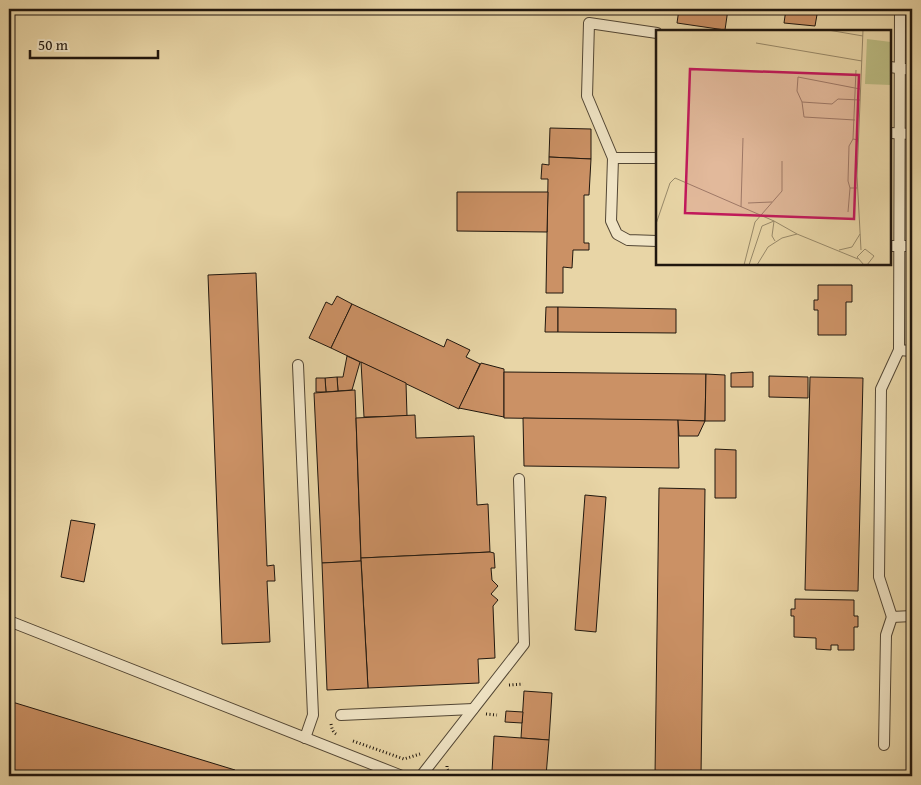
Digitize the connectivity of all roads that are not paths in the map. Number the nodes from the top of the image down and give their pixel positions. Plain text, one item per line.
1 (900, 9) edge
2 (656, 33) edge
3 (895, 68) edge
4 (912, 70) edge
5 (895, 133) edge
6 (912, 134) edge
7 (613, 158) junction
8 (656, 158) edge
9 (656, 240) edge
10 (894, 246) edge
11 (912, 246) edge
12 (899, 350) junction
13 (912, 350) edge
14 (298, 365) dead end
15 (518, 479) dead end
16 (912, 616) edge
17 (892, 617) junction
18 (9, 621) edge
19 (473, 709) junction
20 (341, 715) dead end
21 (305, 738) junction
22 (884, 745) dead end
23 (402, 776) edge
24 (421, 776) edge

1 - 3 lane
2 - 7 lane
3 - 4 lane
3 - 5 lane
5 - 6 lane
5 - 10 lane
7 - 8 lane
7 - 9 lane
10 - 11 lane
10 - 12 lane
12 - 13 lane
12 - 17 lane
14 - 21 lane
15 - 19 lane
16 - 17 lane
17 - 22 lane
18 - 21 lane
19 - 20 lane
19 - 24 lane
21 - 23 lane

